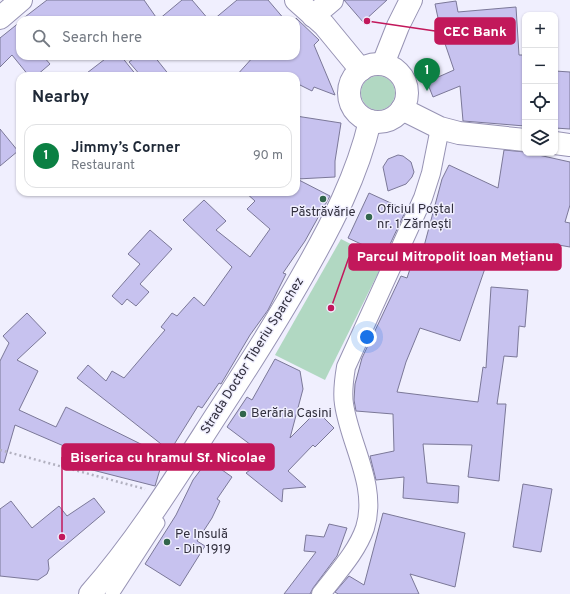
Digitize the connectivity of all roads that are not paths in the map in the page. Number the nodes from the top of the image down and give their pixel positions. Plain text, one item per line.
1 (21, 0) edge
2 (296, 0) edge
3 (332, 0) edge
4 (411, 0) edge
5 (313, 16) junction
6 (0, 18) edge
7 (383, 64) junction
8 (361, 70) junction
9 (402, 109) junction
10 (370, 121) junction
11 (440, 128) junction
12 (522, 140) edge
13 (558, 143) edge
14 (570, 145) edge
15 (341, 205) junction
16 (112, 585) edge
17 (90, 594) edge
18 (322, 594) edge

1 - 6 main road
2 - 5 main road
3 - 5 main road
4 - 7 main road
5 - 8 main road
7 - 8 main road
7 - 9 main road
8 - 10 main road
9 - 10 main road
9 - 11 main road
10 - 15 main road, Strada Doctor Tiberiu Sparchez
11 - 12 main road
11 - 18 street
13 - 14 main road
15 - 16 main road, Strada Doctor Tiberiu Sparchez
15 - 16 street
16 - 17 main road, Strada Doctor Tiberiu Sparchez

